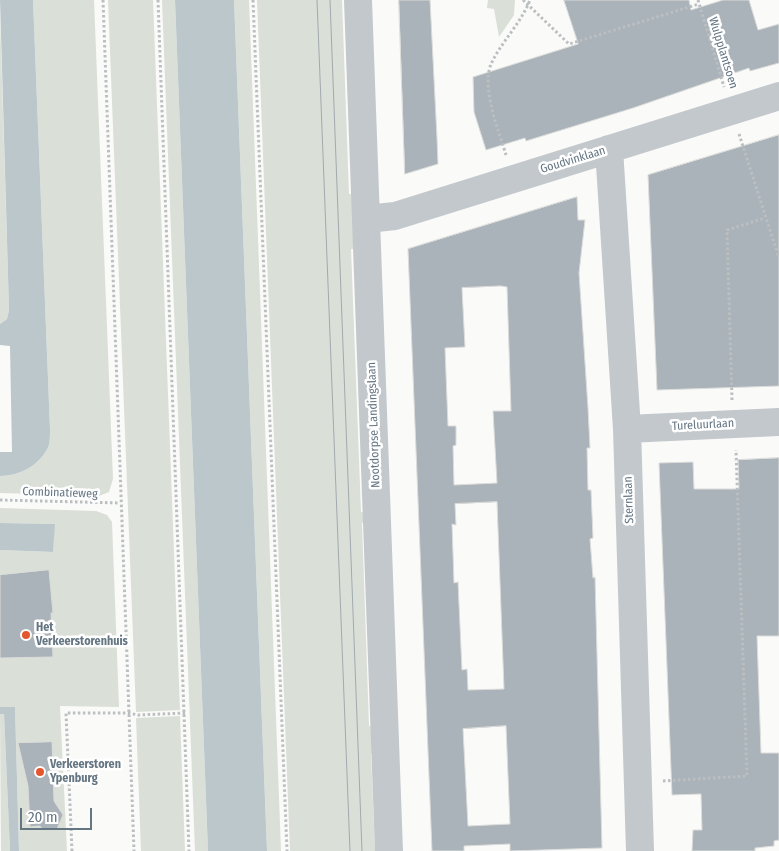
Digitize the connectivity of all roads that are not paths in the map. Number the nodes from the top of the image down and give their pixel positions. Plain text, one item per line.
1 (358, 0) edge
2 (779, 96) edge
3 (609, 149) junction
4 (367, 219) junction
5 (779, 422) edge
6 (627, 429) junction
7 (389, 851) edge
8 (640, 851) edge

1 - 4 street, Nootdorpse Landingslaan
2 - 3 street, Goudvinklaan
3 - 4 street, Goudvinklaan
3 - 6 street, Sternlaan
4 - 7 street, Nootdorpse Landingslaan
5 - 6 street, Tureluurlaan
6 - 8 street, Sternlaan

